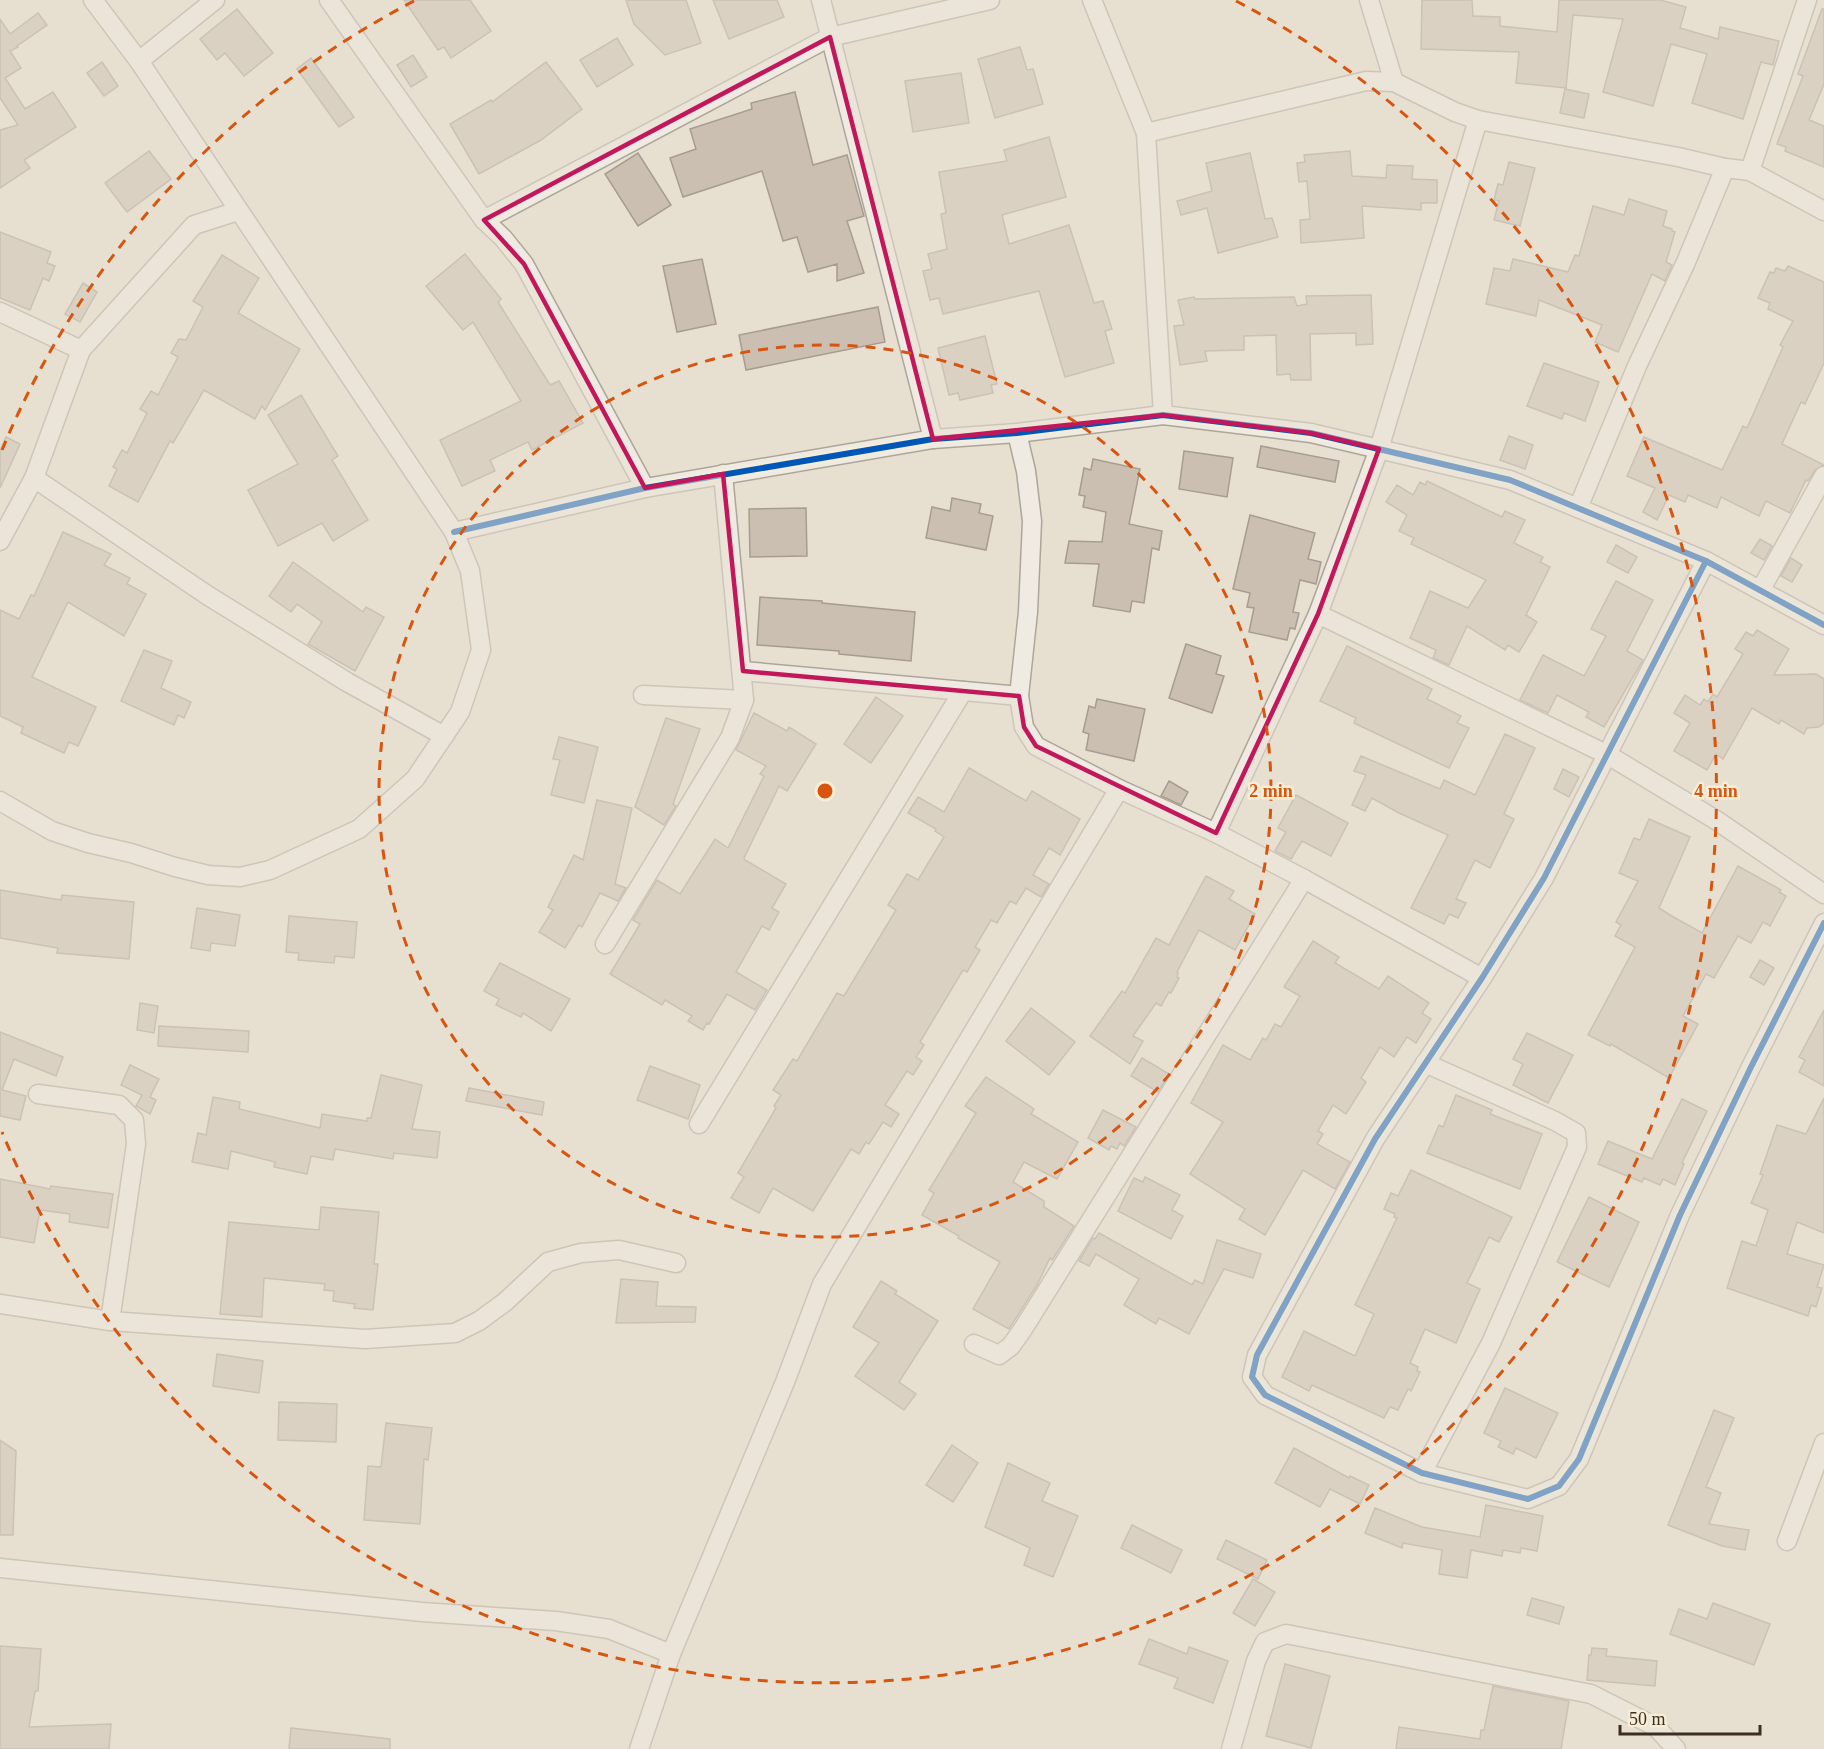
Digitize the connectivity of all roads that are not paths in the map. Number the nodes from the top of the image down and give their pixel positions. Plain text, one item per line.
1 (93, 0) edge
2 (215, 0) edge
3 (329, 0) edge
4 (820, 0) edge
5 (990, 0) edge
6 (1092, 0) edge
7 (1369, 0) edge
8 (1807, 0) edge
9 (830, 37) junction
10 (139, 61) junction
11 (1394, 82) junction
12 (1478, 120) junction
13 (1146, 132) junction
14 (1725, 168) junction
15 (1750, 171) junction
16 (238, 211) junction
17 (1824, 211) edge
18 (484, 220) junction
19 (0, 312) edge
20 (81, 350) junction
21 (1163, 415) junction
22 (1017, 433) junction
23 (933, 439) junction
24 (1379, 449) junction
25 (723, 474) junction
26 (1824, 476) edge
27 (34, 478) junction
28 (645, 488) junction
29 (1578, 508) junction
30 (454, 532) junction
31 (0, 541) edge
32 (1706, 561) junction
33 (1761, 590) junction
34 (1318, 614) junction
35 (1824, 625) edge
36 (742, 671) junction
37 (963, 691) junction
38 (643, 695) dead end
39 (1019, 696) junction
40 (744, 700) junction
41 (444, 736) junction
42 (1608, 755) junction
43 (1119, 789) junction
44 (0, 801) edge
45 (1216, 833) junction
46 (1304, 879) junction
47 (1824, 894) edge
48 (1824, 923) edge
49 (605, 944) dead end
50 (1482, 978) junction
51 (1425, 1063) junction
52 (38, 1094) dead end
53 (699, 1124) dead end
54 (676, 1263) dead end
55 (0, 1304) edge
56 (110, 1321) junction
57 (974, 1344) dead end
58 (1824, 1443) edge
59 (1422, 1473) junction
60 (1787, 1541) dead end
61 (0, 1568) edge
62 (671, 1654) junction
63 (639, 1749) edge
64 (1230, 1749) edge
65 (1676, 1749) edge

1 - 10 street
2 - 10 street
3 - 18 street
4 - 9 street
5 - 9 street
6 - 13 street
7 - 11 street
8 - 15 street
9 - 18 street
9 - 23 street
10 - 16 street
11 - 12 street
11 - 13 street
12 - 14 street
12 - 24 street
13 - 21 street
14 - 15 street
14 - 29 street
15 - 17 street
16 - 20 street
16 - 30 street
18 - 28 street
19 - 20 street
20 - 27 street
21 - 22 street
21 - 24 street
22 - 23 street
22 - 39 street
23 - 25 street
24 - 29 street
24 - 34 street
25 - 28 street
25 - 36 street
26 - 33 street
27 - 31 street
27 - 41 street
28 - 30 street
29 - 32 street
30 - 41 street
32 - 33 street
32 - 42 street
33 - 35 street
34 - 42 street
34 - 45 street
36 - 37 street
36 - 40 street
37 - 39 street
37 - 53 street
38 - 40 street
39 - 43 street
40 - 49 street
41 - 44 street
42 - 47 street
42 - 50 street
43 - 45 street
43 - 62 street
45 - 46 street
46 - 50 street
46 - 57 street
48 - 59 street
50 - 51 street
51 - 59 street
51 - 59 street
52 - 56 street
54 - 56 street
55 - 56 street
58 - 60 street
61 - 62 street
62 - 63 street
64 - 65 street

